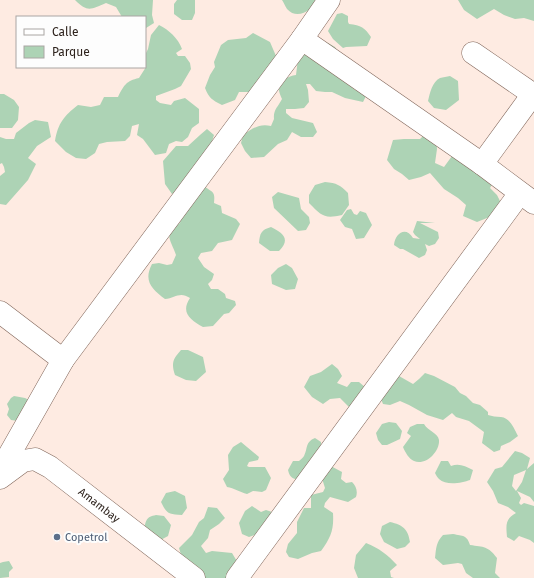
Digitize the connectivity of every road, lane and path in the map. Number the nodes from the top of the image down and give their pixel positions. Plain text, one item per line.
1 (329, 0) edge
2 (302, 39) junction
3 (473, 53) dead end
4 (533, 95) edge
5 (482, 164) junction
6 (527, 198) edge
7 (0, 312) edge
8 (63, 360) junction
9 (0, 471) edge
10 (0, 478) edge
11 (194, 578) edge
12 (237, 578) edge

1 - 2 street
2 - 5 street
2 - 8 street
3 - 4 street
4 - 5 street
5 - 6 street
6 - 12 street
7 - 8 street
8 - 9 street
10 - 11 street, Amambay

